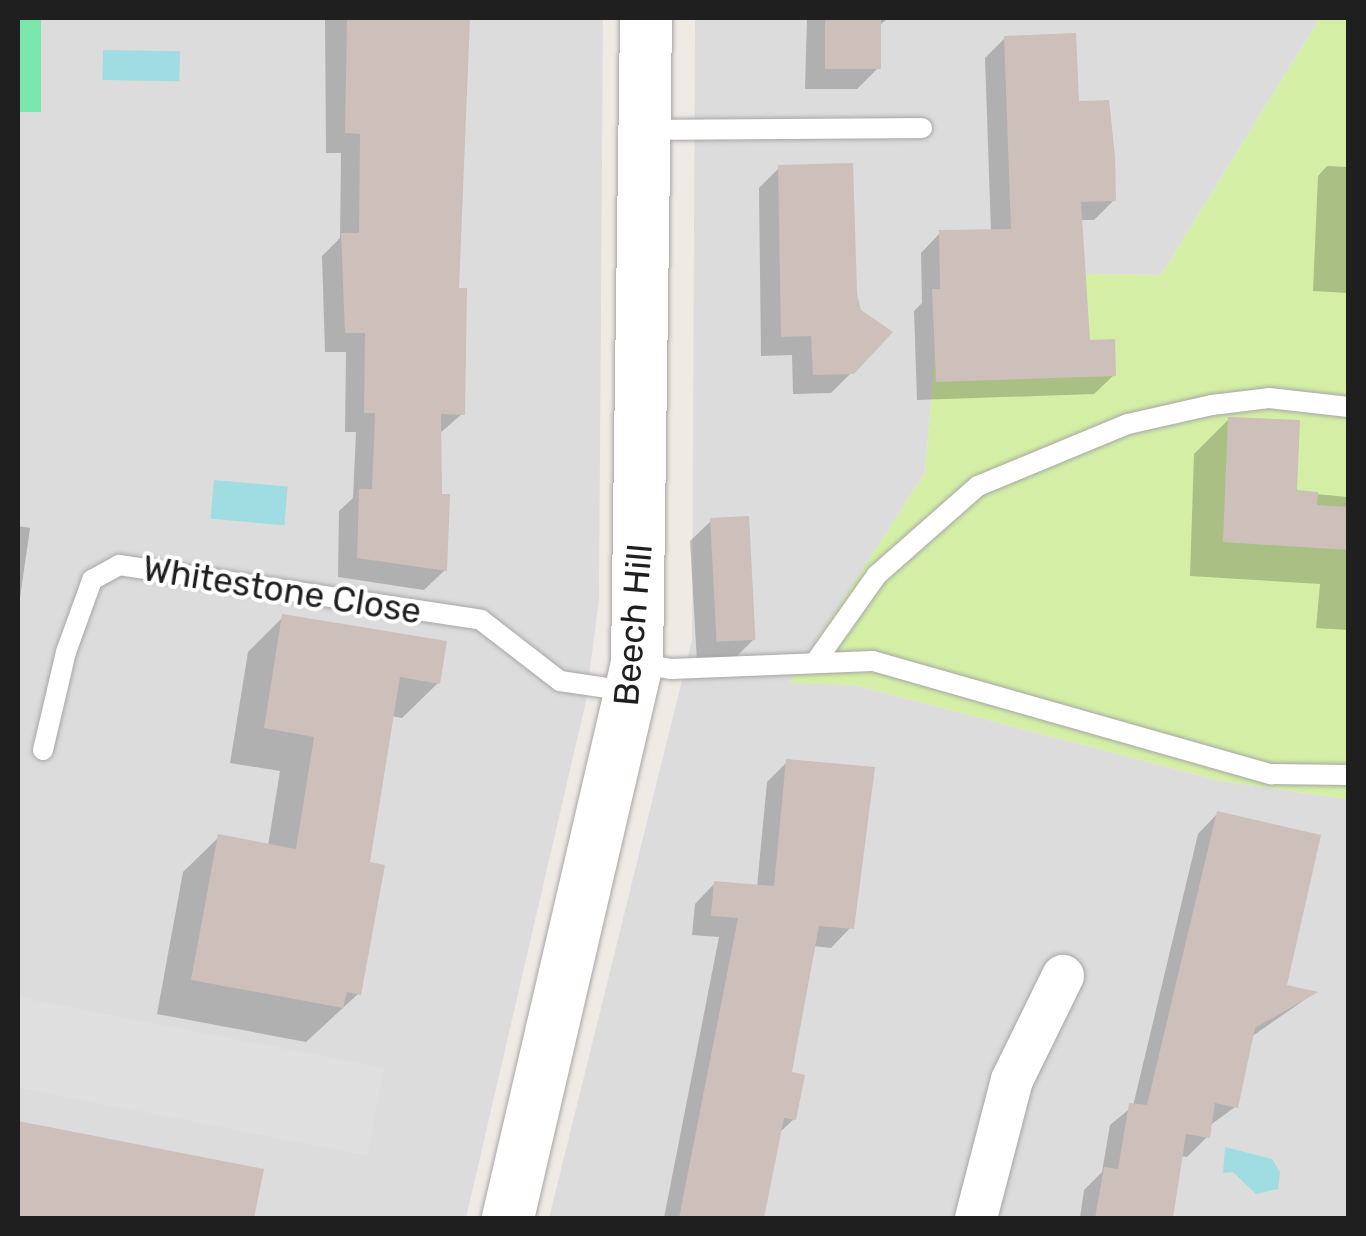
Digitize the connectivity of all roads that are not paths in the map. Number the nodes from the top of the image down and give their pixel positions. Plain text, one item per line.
1 (646, 18) edge
2 (922, 128) dead end
3 (645, 130) junction
4 (1348, 407) edge
5 (816, 662) junction
6 (634, 677) junction
7 (43, 750) dead end
8 (1348, 775) edge
9 (1063, 976) dead end
10 (508, 1218) edge
11 (976, 1218) edge

1 - 3 street, Beech Hill
2 - 3 lane
3 - 6 street, Beech Hill
4 - 5 lane
5 - 6 lane, Whitestone Close
5 - 8 lane, Whitestone Close
6 - 7 lane, Whitestone Close
6 - 10 street, Beech Hill
9 - 11 street

